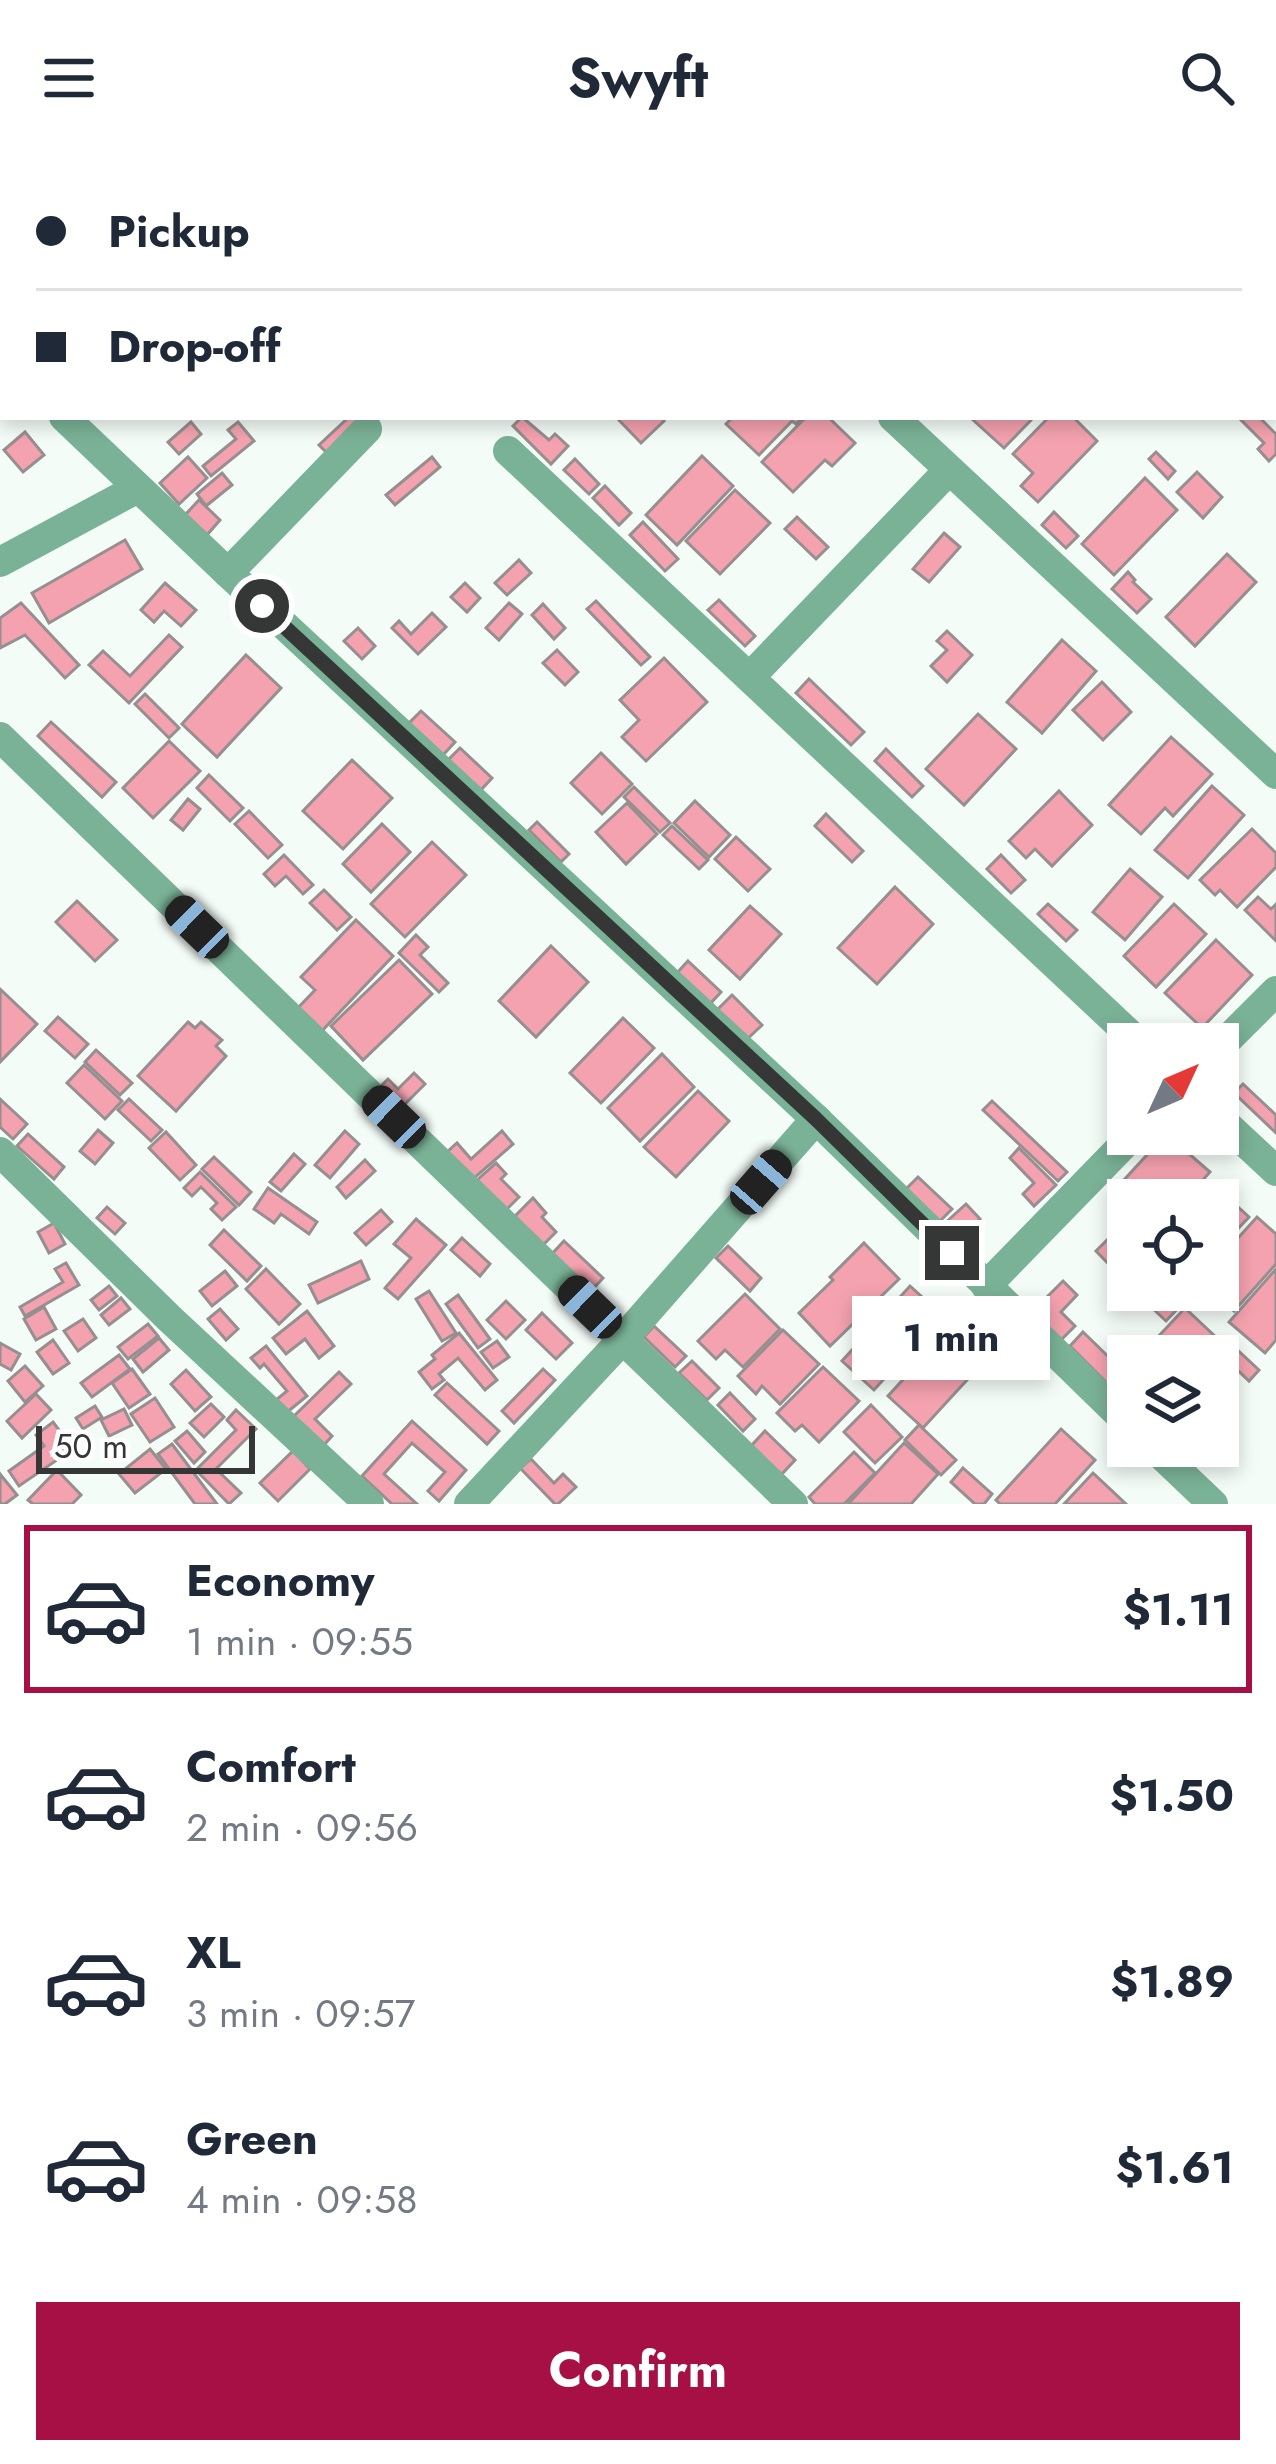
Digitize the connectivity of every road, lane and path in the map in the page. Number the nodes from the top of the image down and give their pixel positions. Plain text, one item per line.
1 (67, 420) edge
2 (896, 420) edge
3 (367, 429) dead end
4 (508, 451) dead end
5 (949, 470) junction
6 (138, 488) junction
7 (0, 562) edge
8 (228, 574) junction
9 (750, 677) junction
10 (0, 737) edge
11 (1276, 774) edge
12 (1276, 991) edge
13 (1118, 1023) edge
14 (1239, 1028) edge
15 (816, 1119) junction
16 (1239, 1137) edge
17 (0, 1152) edge
18 (1114, 1155) edge
19 (1276, 1171) edge
20 (986, 1286) junction
21 (623, 1339) junction
22 (1107, 1403) edge
23 (1174, 1467) edge
24 (369, 1504) edge
25 (469, 1504) edge
26 (793, 1504) edge
27 (1213, 1504) edge

1 - 6 street
2 - 5 street
3 - 8 street
4 - 9 street
5 - 9 street
5 - 11 street
6 - 7 street
6 - 8 street
8 - 15 street
9 - 13 street
10 - 21 street
12 - 14 street
15 - 20 street
15 - 21 street
16 - 19 street
17 - 24 street
18 - 20 street
20 - 22 street
21 - 25 street
21 - 26 street
23 - 27 street

